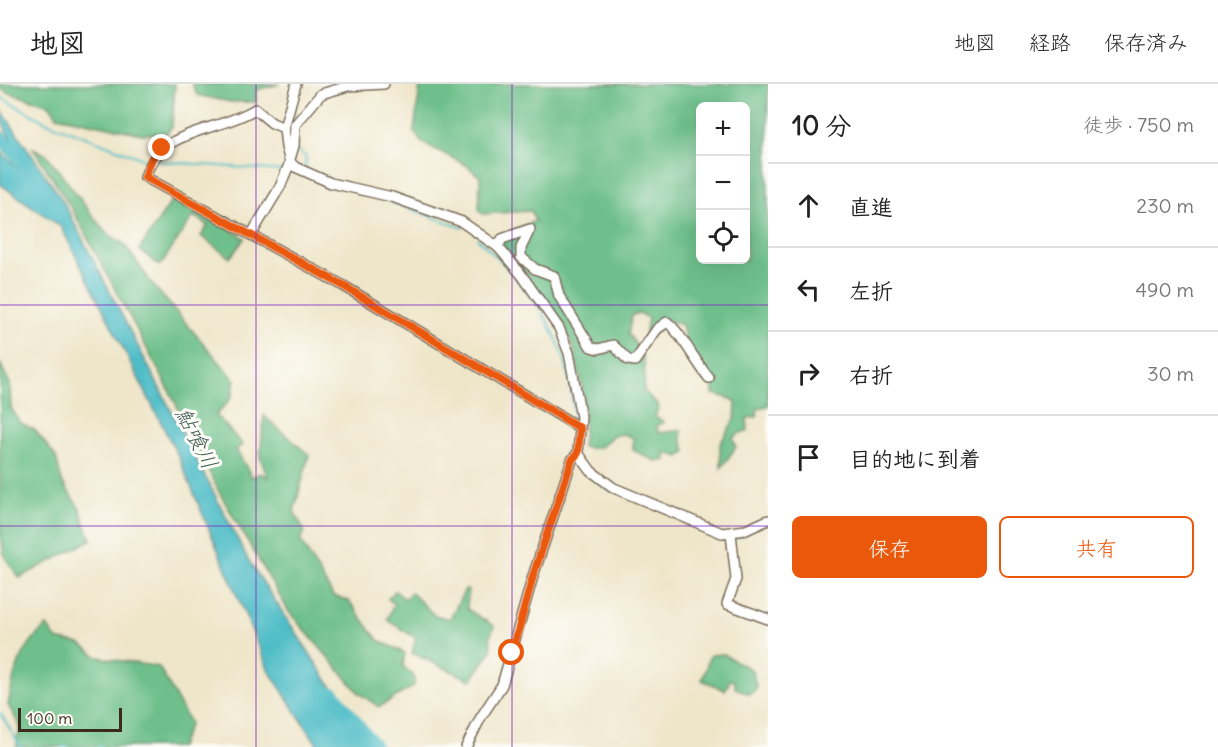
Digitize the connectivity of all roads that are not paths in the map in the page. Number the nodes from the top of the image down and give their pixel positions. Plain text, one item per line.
1 (296, 84) edge
2 (384, 84) edge
3 (284, 128) junction
4 (290, 160) junction
5 (251, 235) junction
6 (498, 247) junction
7 (709, 378) dead end
8 (577, 427) junction
9 (576, 455) junction
10 (768, 520) edge
11 (732, 538) junction
12 (768, 619) edge
13 (466, 747) edge

1 - 3 street
2 - 4 street
3 - 4 street
3 - 5 street
4 - 5 street
4 - 6 street
5 - 8 street
6 - 7 street
6 - 8 street
8 - 9 street
9 - 11 street
9 - 13 street
10 - 11 street
11 - 12 street

